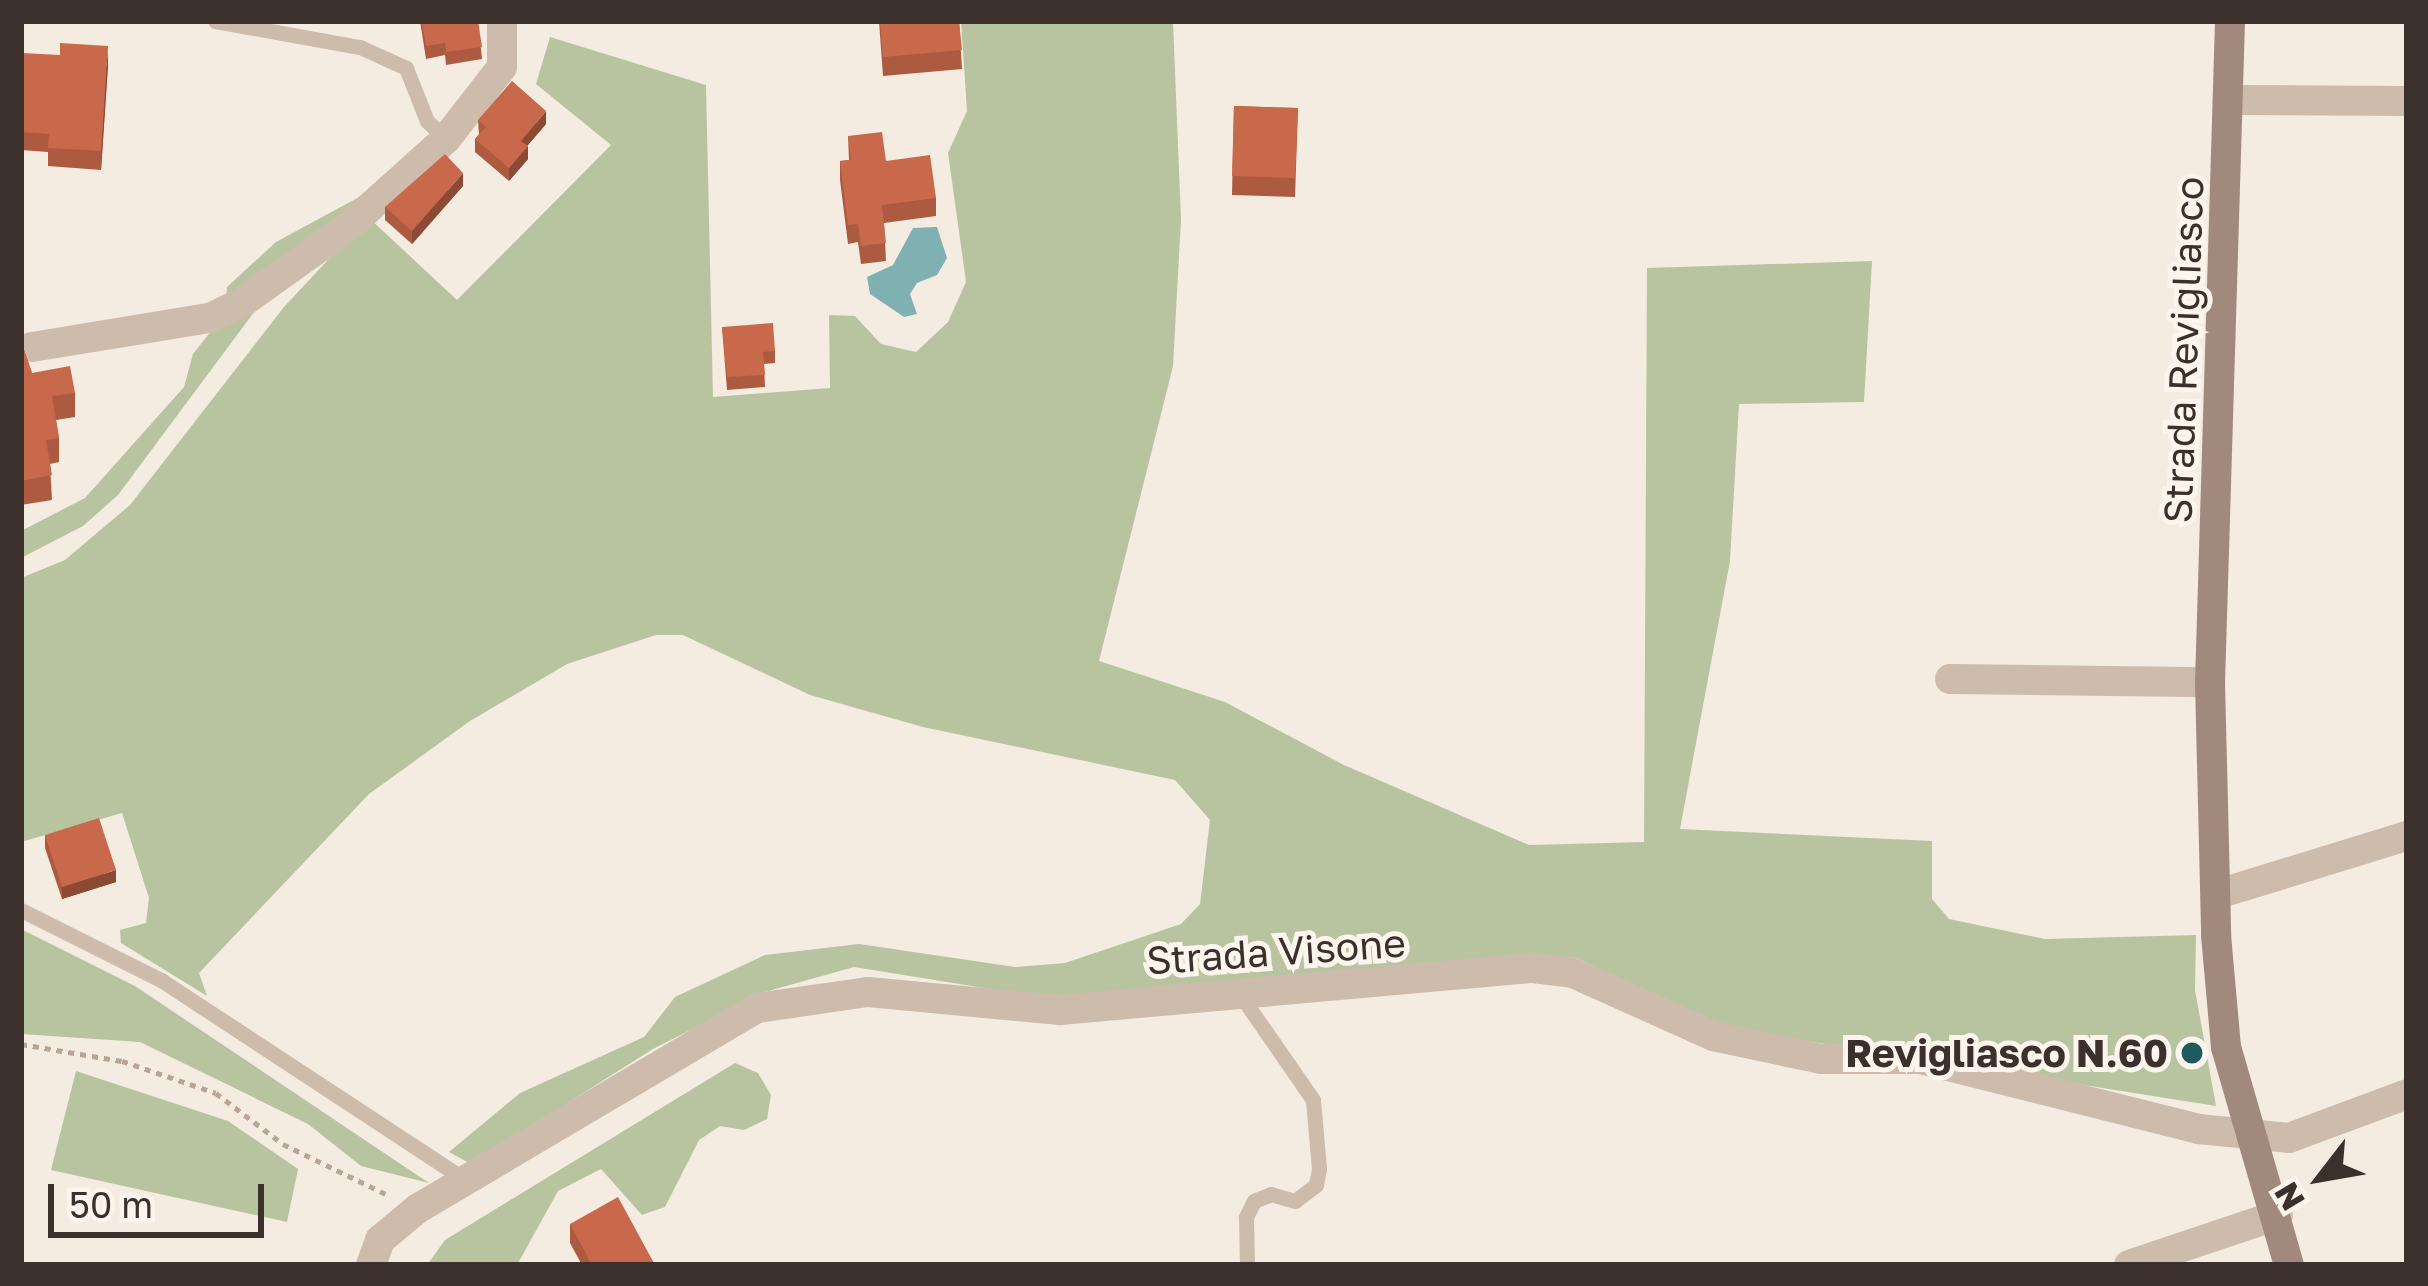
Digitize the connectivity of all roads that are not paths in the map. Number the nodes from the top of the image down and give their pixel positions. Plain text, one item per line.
1 (215, 21) edge
2 (502, 21) edge
3 (2230, 21) edge
4 (2232, 100) junction
5 (2407, 101) edge
6 (446, 139) junction
7 (32, 347) dead end
8 (1950, 679) dead end
9 (2210, 682) junction
10 (2407, 836) edge
11 (2218, 894) junction
12 (21, 910) edge
13 (1237, 991) junction
14 (2407, 1094) edge
15 (2248, 1132) junction
16 (466, 1180) junction
17 (2278, 1215) junction
18 (371, 1265) edge
19 (1247, 1265) edge
20 (2129, 1265) edge
21 (2289, 1265) edge

1 - 6 lane
2 - 6 street
3 - 4 street, Strada Revigliasco
4 - 5 street
4 - 9 street, Strada Revigliasco
6 - 7 street
8 - 9 street
9 - 11 street, Strada Revigliasco
10 - 11 street
11 - 15 street, Strada Revigliasco
12 - 16 lane
13 - 15 street, Strada Visone
13 - 16 street, Strada Visone
13 - 19 lane
14 - 15 street, Strada Visone
15 - 17 street, Strada Revigliasco
16 - 18 street, Strada Visone
17 - 20 street
17 - 21 street, Strada Revigliasco

